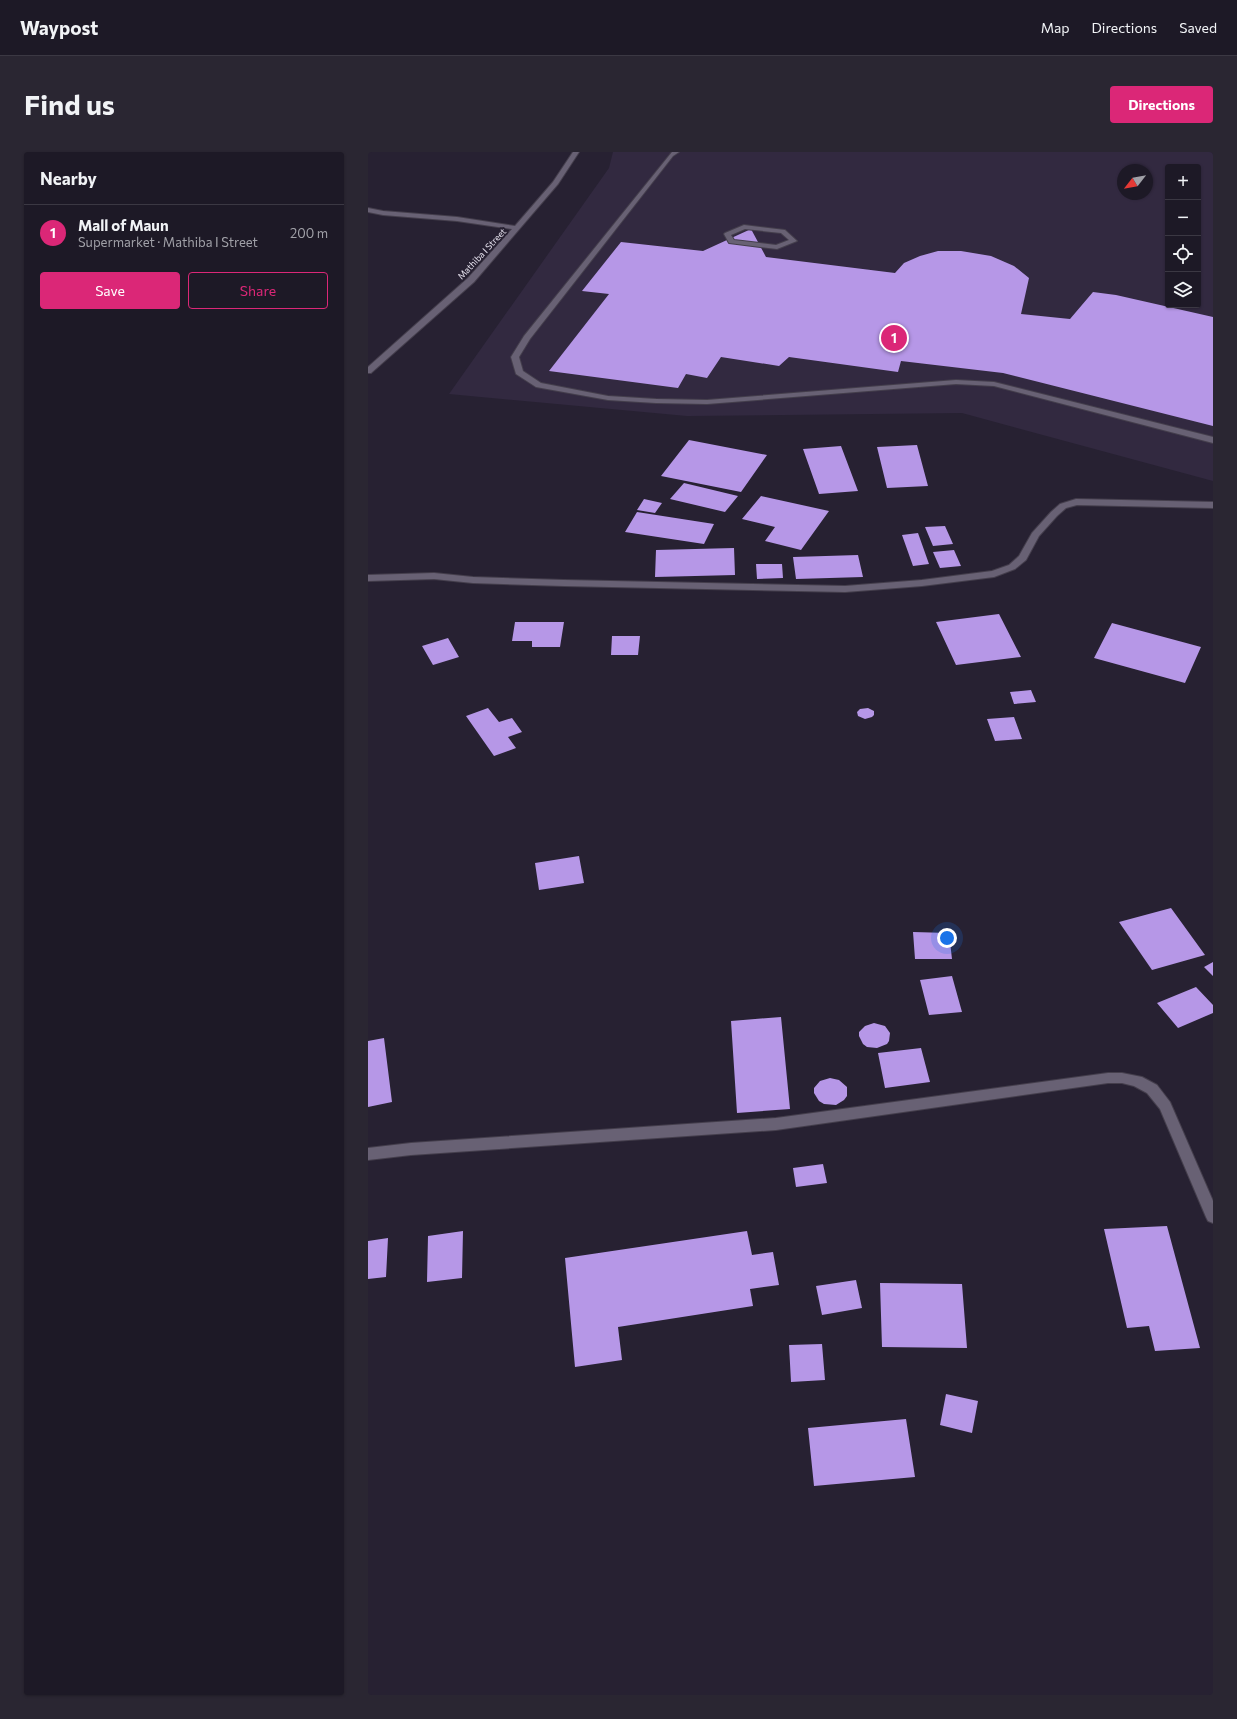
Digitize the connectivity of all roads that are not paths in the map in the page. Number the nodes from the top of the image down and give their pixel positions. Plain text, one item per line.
1 (576, 152) edge
2 (676, 152) edge
3 (368, 210) edge
4 (518, 228) junction
5 (794, 241) joint
6 (368, 371) edge
7 (1213, 440) edge
8 (1213, 505) edge
9 (368, 578) edge
10 (368, 1154) edge
11 (1213, 1217) edge

1 - 4 street, Mathiba I Street
2 - 7 street
3 - 4 street
4 - 6 street, Mathiba I Street
5 - 5 street
8 - 9 street
10 - 11 street

